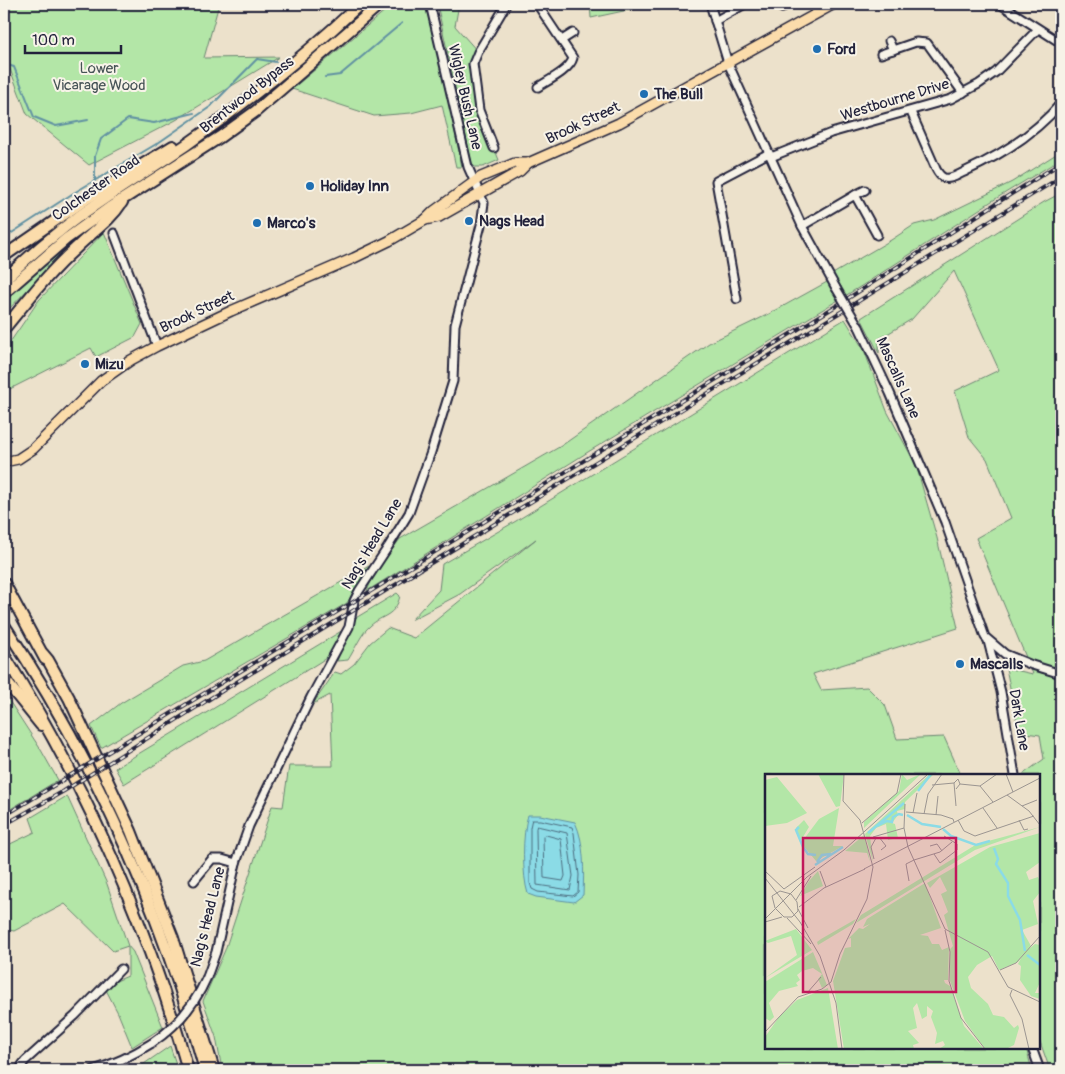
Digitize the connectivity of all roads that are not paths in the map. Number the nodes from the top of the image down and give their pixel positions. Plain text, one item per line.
1 (360, 4) edge
2 (380, 4) edge
3 (430, 4) edge
4 (506, 4) edge
5 (537, 4) edge
6 (710, 4) edge
7 (745, 4) edge
8 (834, 4) edge
9 (1000, 4) edge
10 (715, 21) junction
11 (1038, 29) junction
12 (573, 33) dead end
13 (562, 40) junction
14 (889, 41) dead end
15 (1061, 43) edge
16 (893, 50) junction
17 (881, 54) dead end
18 (728, 63) junction
19 (538, 87) dead end
20 (963, 93) junction
21 (1061, 103) edge
22 (911, 112) junction
23 (210, 128) junction
24 (494, 148) dead end
25 (770, 155) junction
26 (528, 163) junction
27 (474, 182) junction
28 (865, 190) dead end
29 (480, 193) junction
30 (855, 195) junction
31 (124, 198) junction
32 (425, 220) junction
33 (802, 226) junction
34 (114, 233) dead end
35 (877, 235) dead end
36 (4, 256) edge
37 (4, 280) edge
38 (4, 294) edge
39 (738, 298) dead end
40 (4, 329) edge
41 (157, 346) junction
42 (4, 462) edge
43 (4, 583) edge
44 (4, 624) edge
45 (988, 641) junction
46 (43, 654) junction
47 (1005, 654) junction
48 (4, 655) edge
49 (995, 665) junction
50 (1061, 674) edge
51 (4, 679) edge
52 (53, 738) junction
53 (1015, 774) edge
54 (126, 847) junction
55 (236, 863) junction
56 (194, 881) dead end
57 (121, 969) dead end
58 (1032, 1049) edge
59 (22, 1070) edge
60 (92, 1070) edge
61 (188, 1070) edge
62 (205, 1070) edge
63 (214, 1070) edge
64 (1040, 1070) edge

1 - 23 highway, Brentwood Bypass
2 - 31 highway, Brentwood Bypass
3 - 27 street, Wigley Bush Lane
4 - 24 street
5 - 13 street
6 - 10 street, Mascalls Lane
7 - 10 street
8 - 18 main road, Brook Street
9 - 11 street
10 - 18 street, Mascalls Lane
11 - 15 street
11 - 20 street, Westbourne Drive
12 - 13 street
13 - 19 street
14 - 16 street
16 - 17 street
16 - 20 street
18 - 25 street, Mascalls Lane
18 - 26 main road, Brook Street
20 - 22 street, Westbourne Drive
21 - 22 street
22 - 25 street, Westbourne Drive
23 - 36 highway
23 - 37 highway, Colchester Road
25 - 33 street, Mascalls Lane
25 - 39 street, Westbourne Drive
26 - 27 main road, Brook Street
26 - 29 main road, Brook Street
27 - 29 street, Wigley Bush Lane
27 - 32 main road, Brook Street
28 - 30 street
29 - 32 main road, Brook Street
29 - 55 street, Nag's Head Lane
30 - 33 street
30 - 35 street
31 - 38 highway, Colchester Road
31 - 40 highway
32 - 41 main road, Brook Street
33 - 45 street, Mascalls Lane, bridge
34 - 41 street
41 - 42 main road, Brook Street
43 - 46 highway
44 - 54 highway
45 - 47 street, Mascalls Lane
45 - 49 street, Dark Lane
46 - 54 highway
46 - 63 highway
47 - 49 street
47 - 50 street, Mascalls Lane
48 - 52 highway
49 - 53 street, Dark Lane
51 - 52 highway
52 - 61 highway
54 - 62 highway
55 - 56 street, Nag's Head Lane
55 - 60 street, Nag's Head Lane, bridge
57 - 59 street
58 - 64 street

